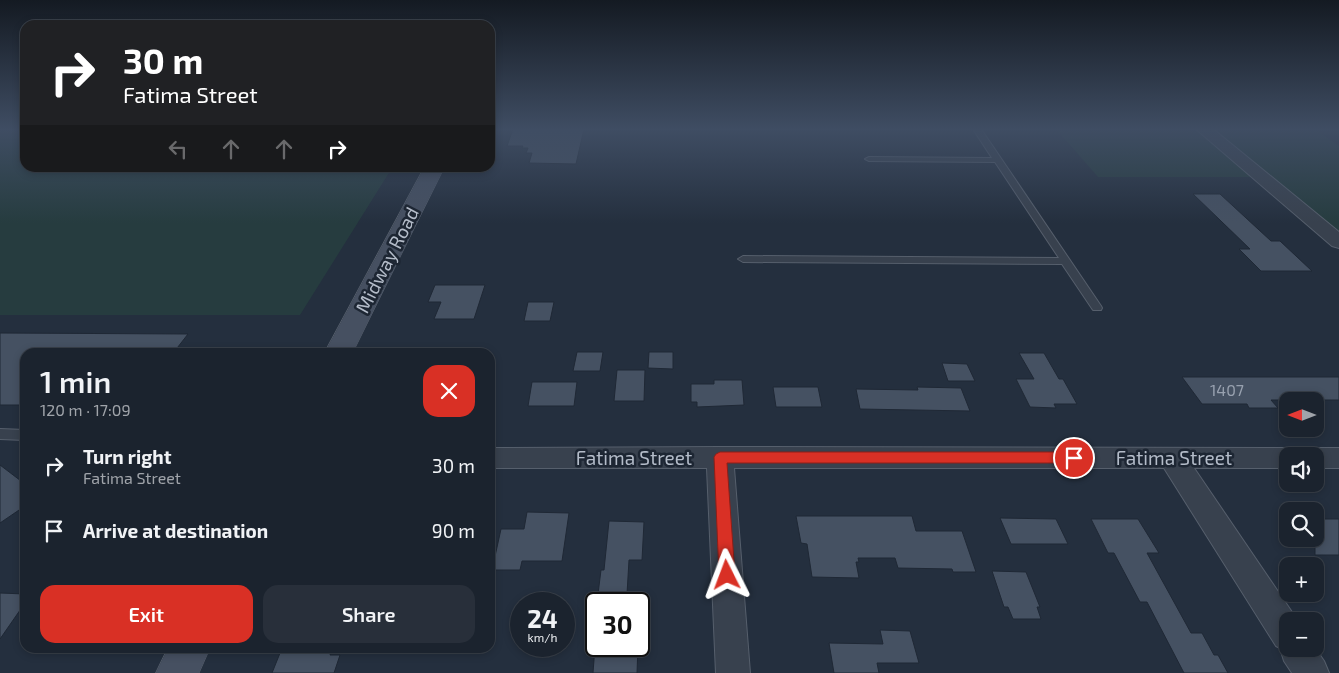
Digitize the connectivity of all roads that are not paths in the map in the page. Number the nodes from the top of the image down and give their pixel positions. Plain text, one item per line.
1 (998, 160) edge
2 (1242, 160) edge
3 (432, 172) edge
4 (1339, 242) edge
5 (742, 259) dead end
6 (1066, 261) junction
7 (1097, 308) dead end
8 (341, 348) edge
9 (0, 434) edge
10 (20, 435) edge
11 (720, 457) junction
12 (495, 458) edge
13 (1172, 458) junction
14 (1279, 458) edge
15 (1324, 458) edge
16 (1339, 458) edge
17 (1279, 621) edge
18 (187, 653) edge
19 (1301, 657) edge
20 (177, 673) edge
21 (733, 673) edge
22 (1312, 673) edge

1 - 6 lane
2 - 4 street
3 - 8 main road, Midway Road
5 - 6 lane
6 - 7 lane
9 - 10 lane
11 - 12 street, Fatima Street
11 - 13 street, Fatima Street
11 - 21 street
13 - 14 street, Fatima Street
13 - 17 street
15 - 16 street
18 - 20 main road
19 - 22 street

